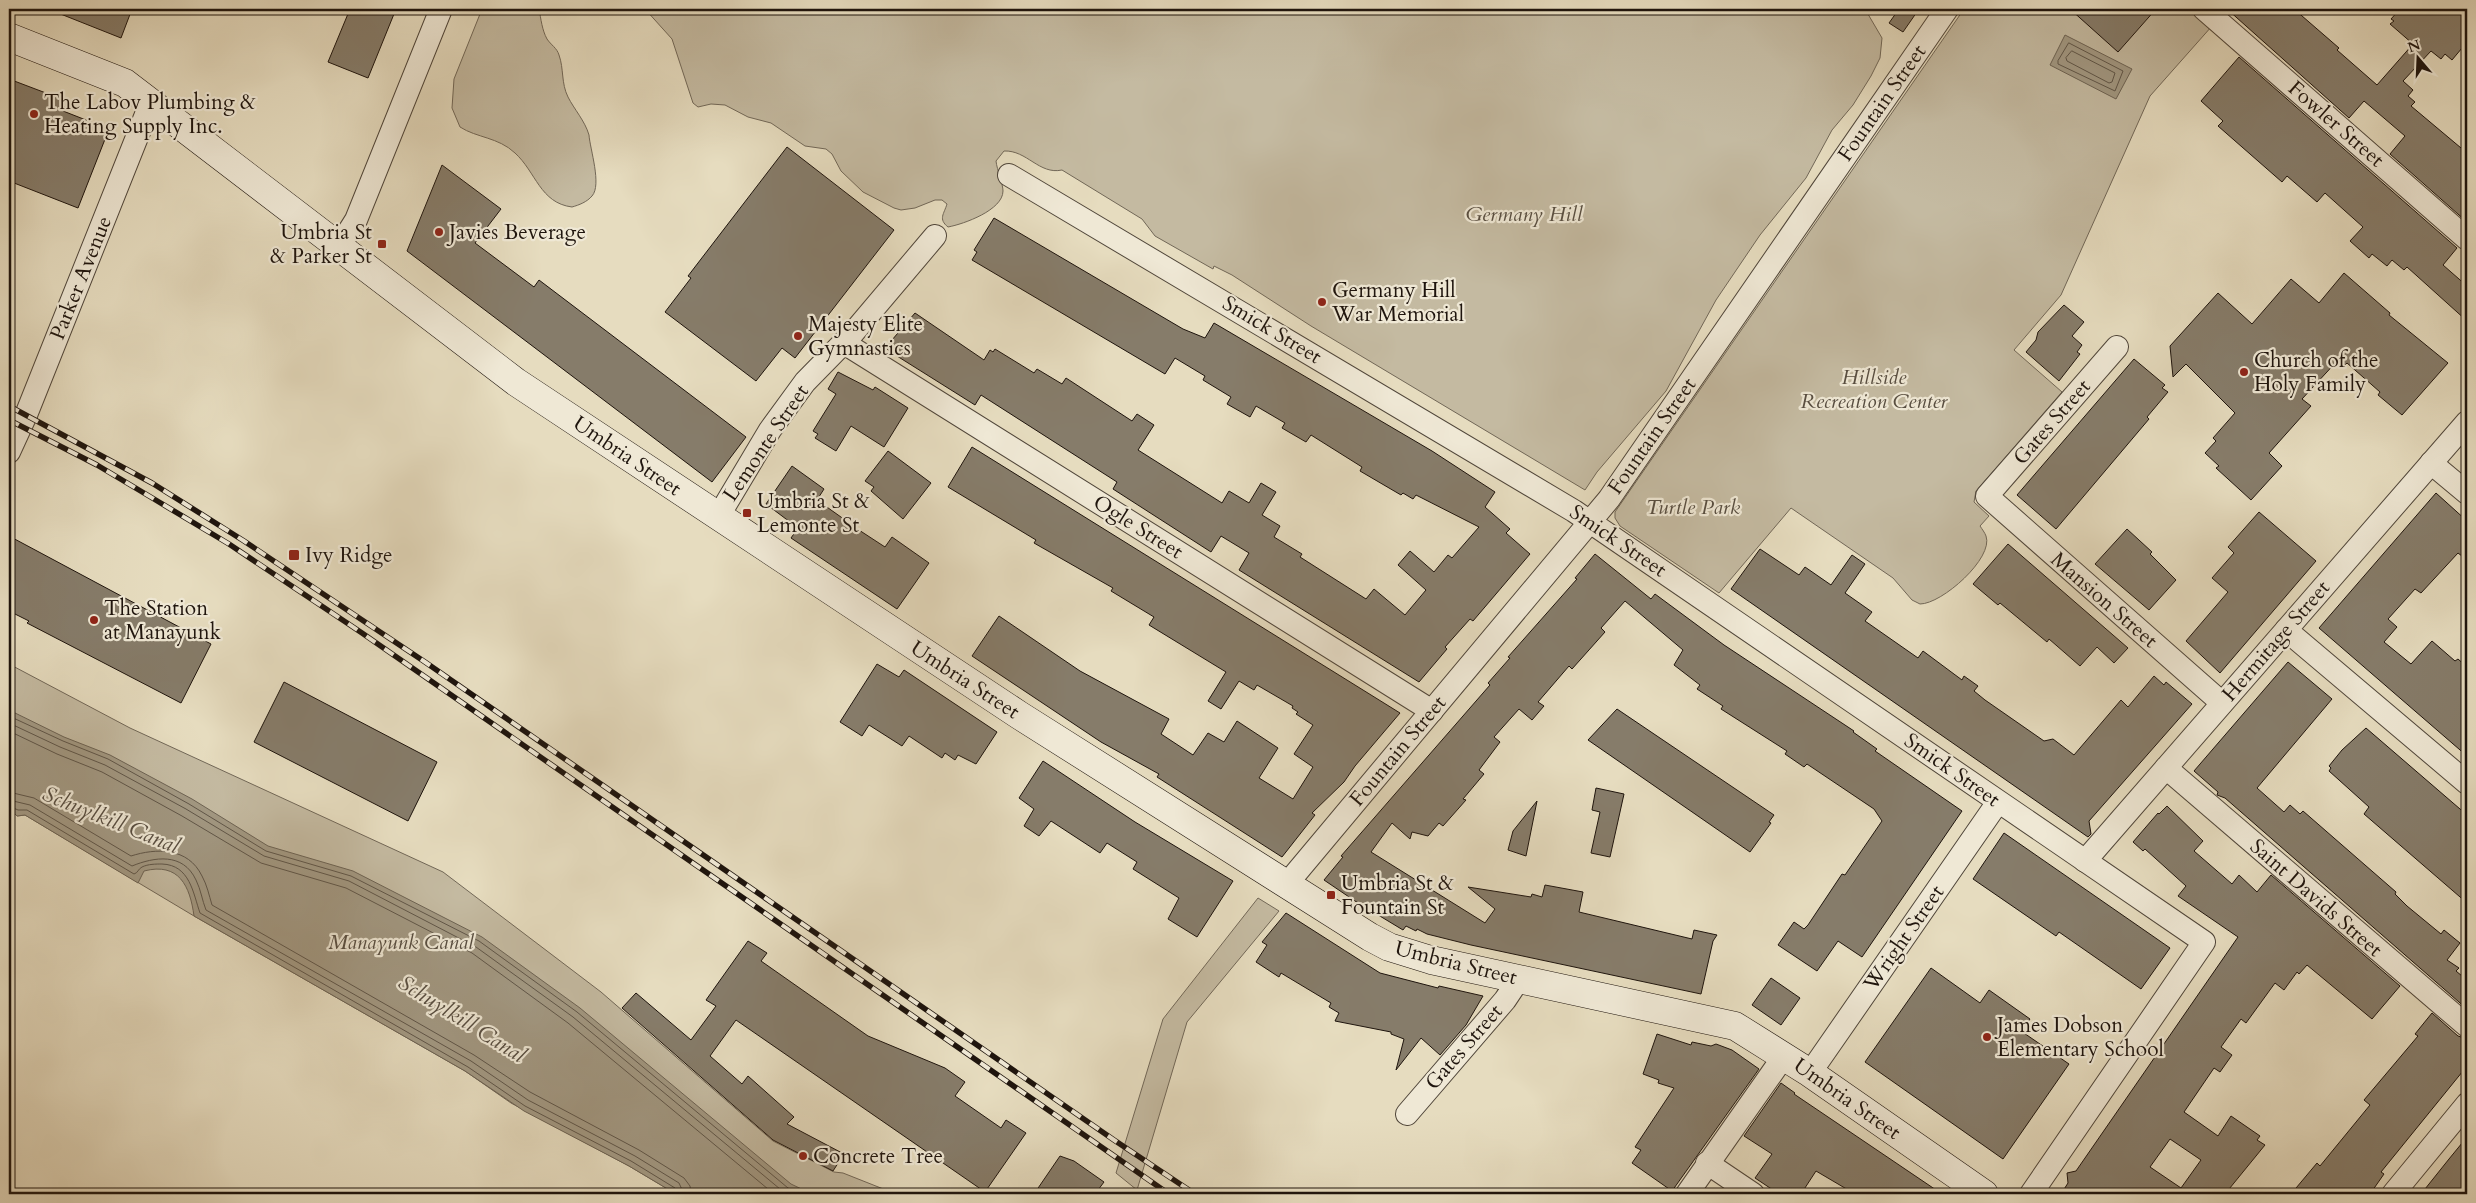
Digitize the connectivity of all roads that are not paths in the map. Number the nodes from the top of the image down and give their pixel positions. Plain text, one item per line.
1 (441, 9) edge
2 (1947, 9) edge
3 (2204, 9) edge
4 (9, 37) edge
5 (151, 102) junction
6 (1009, 175) dead end
7 (935, 236) dead end
8 (2467, 239) edge
9 (339, 247) junction
10 (844, 343) junction
11 (2117, 347) dead end
12 (2467, 422) edge
13 (9, 452) edge
14 (2431, 463) junction
15 (2467, 493) edge
16 (1987, 496) joint
17 (718, 517) junction
18 (1590, 521) junction
19 (2286, 630) junction
20 (2222, 703) junction
21 (1432, 711) junction
22 (2166, 768) junction
23 (2467, 783) edge
24 (1998, 802) junction
25 (2085, 861) junction
26 (1286, 885) junction
27 (1519, 979) junction
28 (2467, 1026) edge
29 (1784, 1056) junction
30 (1810, 1073) junction
31 (2467, 1104) edge
32 (1407, 1114) dead end
33 (1707, 1163) junction
34 (1686, 1194) edge
35 (1753, 1194) edge
36 (1984, 1194) edge
37 (2031, 1194) edge
38 (2392, 1194) edge

1 - 9 street
2 - 18 street, Fountain Street
3 - 8 street, Fowler Street
4 - 5 main road, Umbria Street
5 - 9 main road, Umbria Street
5 - 13 street, Parker Avenue
6 - 18 street, Smick Street
7 - 10 street, Lemonte Street
9 - 17 main road, Umbria Street
10 - 17 street, Lemonte Street
10 - 21 street, Ogle Street
11 - 16 street, Gates Street
12 - 14 street, Hermitage Street
14 - 15 street
14 - 19 street, Hermitage Street
16 - 20 street, Mansion Street
17 - 26 main road, Umbria Street
18 - 21 street, Fountain Street
18 - 24 street, Smick Street
19 - 20 street, Hermitage Street
19 - 23 street
20 - 22 street, Hermitage Street
21 - 26 street, Fountain Street
22 - 25 street, Hermitage Street
22 - 28 street, Saint Davids Street
24 - 25 street, Smick Street
24 - 30 street, Wright Street
25 - 37 street, Smick Street
26 - 27 main road, Umbria Street
27 - 29 main road, Umbria Street
27 - 32 street, Gates Street
29 - 30 main road, Umbria Street
29 - 33 street
30 - 36 main road, Umbria Street
31 - 38 street
33 - 34 street
33 - 35 street

